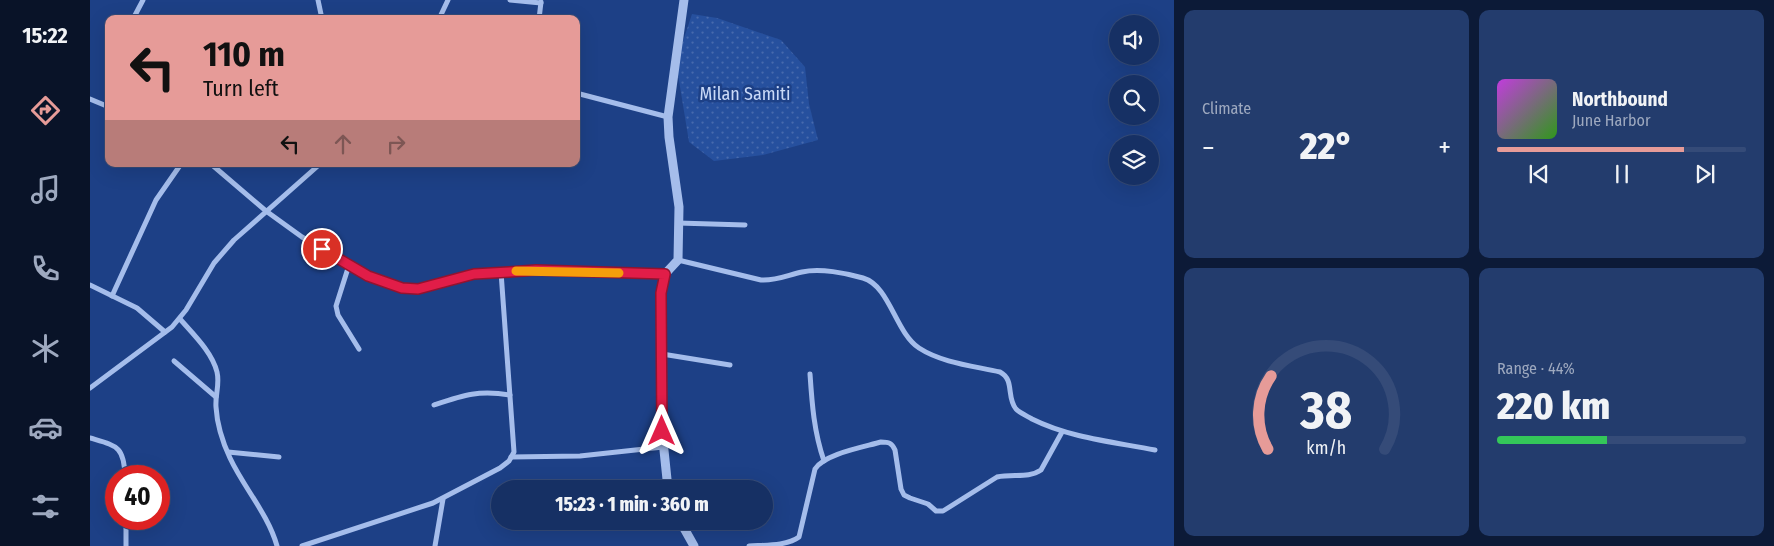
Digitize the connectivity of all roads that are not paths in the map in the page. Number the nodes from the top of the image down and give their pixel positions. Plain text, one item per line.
1 (143, 0) edge
2 (318, 0) edge
3 (448, 0) edge
4 (510, 0) edge
5 (684, 0) edge
6 (541, 2) edge
7 (135, 15) edge
8 (321, 15) edge
9 (441, 15) edge
10 (539, 15) edge
11 (580, 94) edge
12 (90, 99) edge
13 (105, 105) edge
14 (668, 117) junction
15 (179, 167) edge
16 (215, 167) edge
17 (317, 167) edge
18 (266, 211) junction
19 (678, 223) junction
20 (745, 225) dead end
21 (678, 260) junction
22 (349, 265) junction
23 (501, 272) junction
24 (665, 274) junction
25 (90, 285) edge
26 (112, 296) junction
27 (180, 319) junction
28 (165, 332) junction
29 (359, 349) dead end
30 (662, 354) junction
31 (174, 361) dead end
32 (730, 365) dead end
33 (810, 374) dead end
34 (90, 388) edge
35 (510, 395) junction
36 (216, 397) junction
37 (434, 405) dead end
38 (1062, 432) junction
39 (90, 438) edge
40 (663, 447) junction
41 (1155, 450) dead end
42 (228, 452) junction
43 (279, 456) dead end
44 (511, 457) junction
45 (824, 461) junction
46 (124, 465) edge
47 (667, 480) edge
48 (443, 499) junction
49 (126, 530) edge
50 (685, 530) edge
51 (126, 546) edge
52 (277, 546) edge
53 (302, 546) edge
54 (435, 546) edge
55 (694, 546) edge
56 (749, 546) edge

1 - 7 street
2 - 8 street
3 - 9 street
4 - 6 street
5 - 14 street
6 - 10 street
11 - 14 street
12 - 13 street
14 - 19 street
15 - 26 street
16 - 18 street
17 - 18 street
18 - 22 street
18 - 27 street
19 - 20 street
19 - 21 street
21 - 24 street
21 - 38 street
22 - 23 street
22 - 29 street
23 - 24 street
23 - 35 street
24 - 30 street
25 - 26 street
26 - 28 street
27 - 28 street
27 - 36 street
28 - 34 street
30 - 32 street
30 - 40 street
31 - 36 street
33 - 45 street
35 - 37 street
35 - 44 street
36 - 42 street
38 - 41 street
38 - 45 street
39 - 46 street
40 - 44 street
40 - 47 street
42 - 43 street
42 - 52 street
44 - 48 street
45 - 56 street
48 - 53 street
48 - 54 street
49 - 51 street
50 - 55 street

